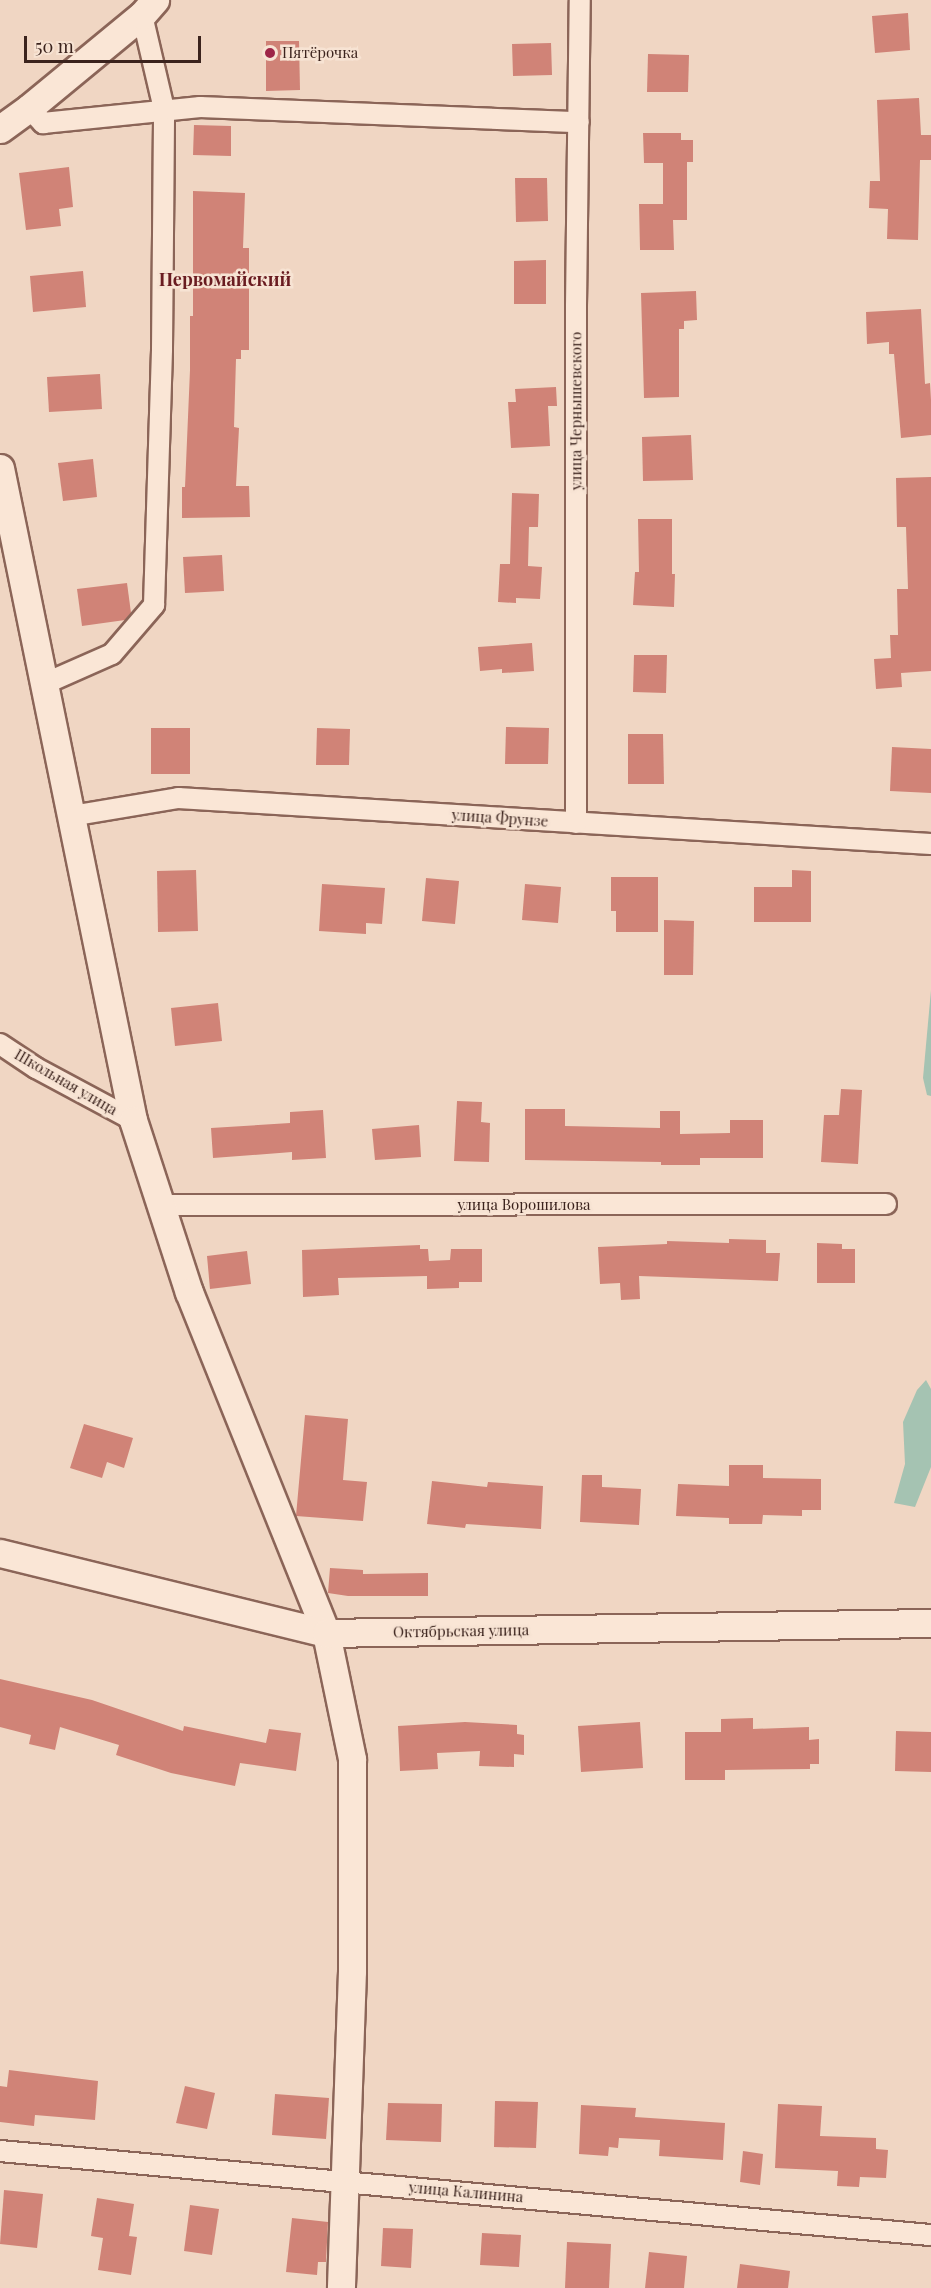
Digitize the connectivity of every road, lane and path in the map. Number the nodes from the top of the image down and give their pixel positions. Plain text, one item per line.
1 (580, 0) edge
2 (149, 8) edge
3 (29, 108) junction
4 (164, 108) junction
5 (579, 122) junction
6 (0, 129) edge
7 (0, 468) edge
8 (44, 684) junction
9 (71, 816) junction
10 (576, 823) junction
11 (931, 844) edge
12 (0, 1044) edge
13 (133, 1120) junction
14 (886, 1204) dead end
15 (162, 1205) junction
16 (0, 1553) edge
17 (931, 1623) edge
18 (326, 1632) junction
19 (0, 2151) edge
20 (345, 2181) junction
21 (931, 2235) edge
22 (341, 2288) edge

1 - 5 street, улица Чернышевского
2 - 3 street
2 - 4 street
3 - 4 street
3 - 6 street
4 - 5 street
4 - 8 street
5 - 10 street, улица Чернышевского
7 - 8 street
8 - 9 street
9 - 10 street, улица Фрунзе
9 - 13 street
10 - 11 street, улица Фрунзе
12 - 13 street, Школьная улица
13 - 15 street
14 - 15 street, улица Ворошилова
15 - 18 street
16 - 18 street, Октябрьская улица
17 - 18 street, Октябрьская улица
18 - 20 street
19 - 20 street, улица Калинина
20 - 21 street, улица Калинина
20 - 22 street

